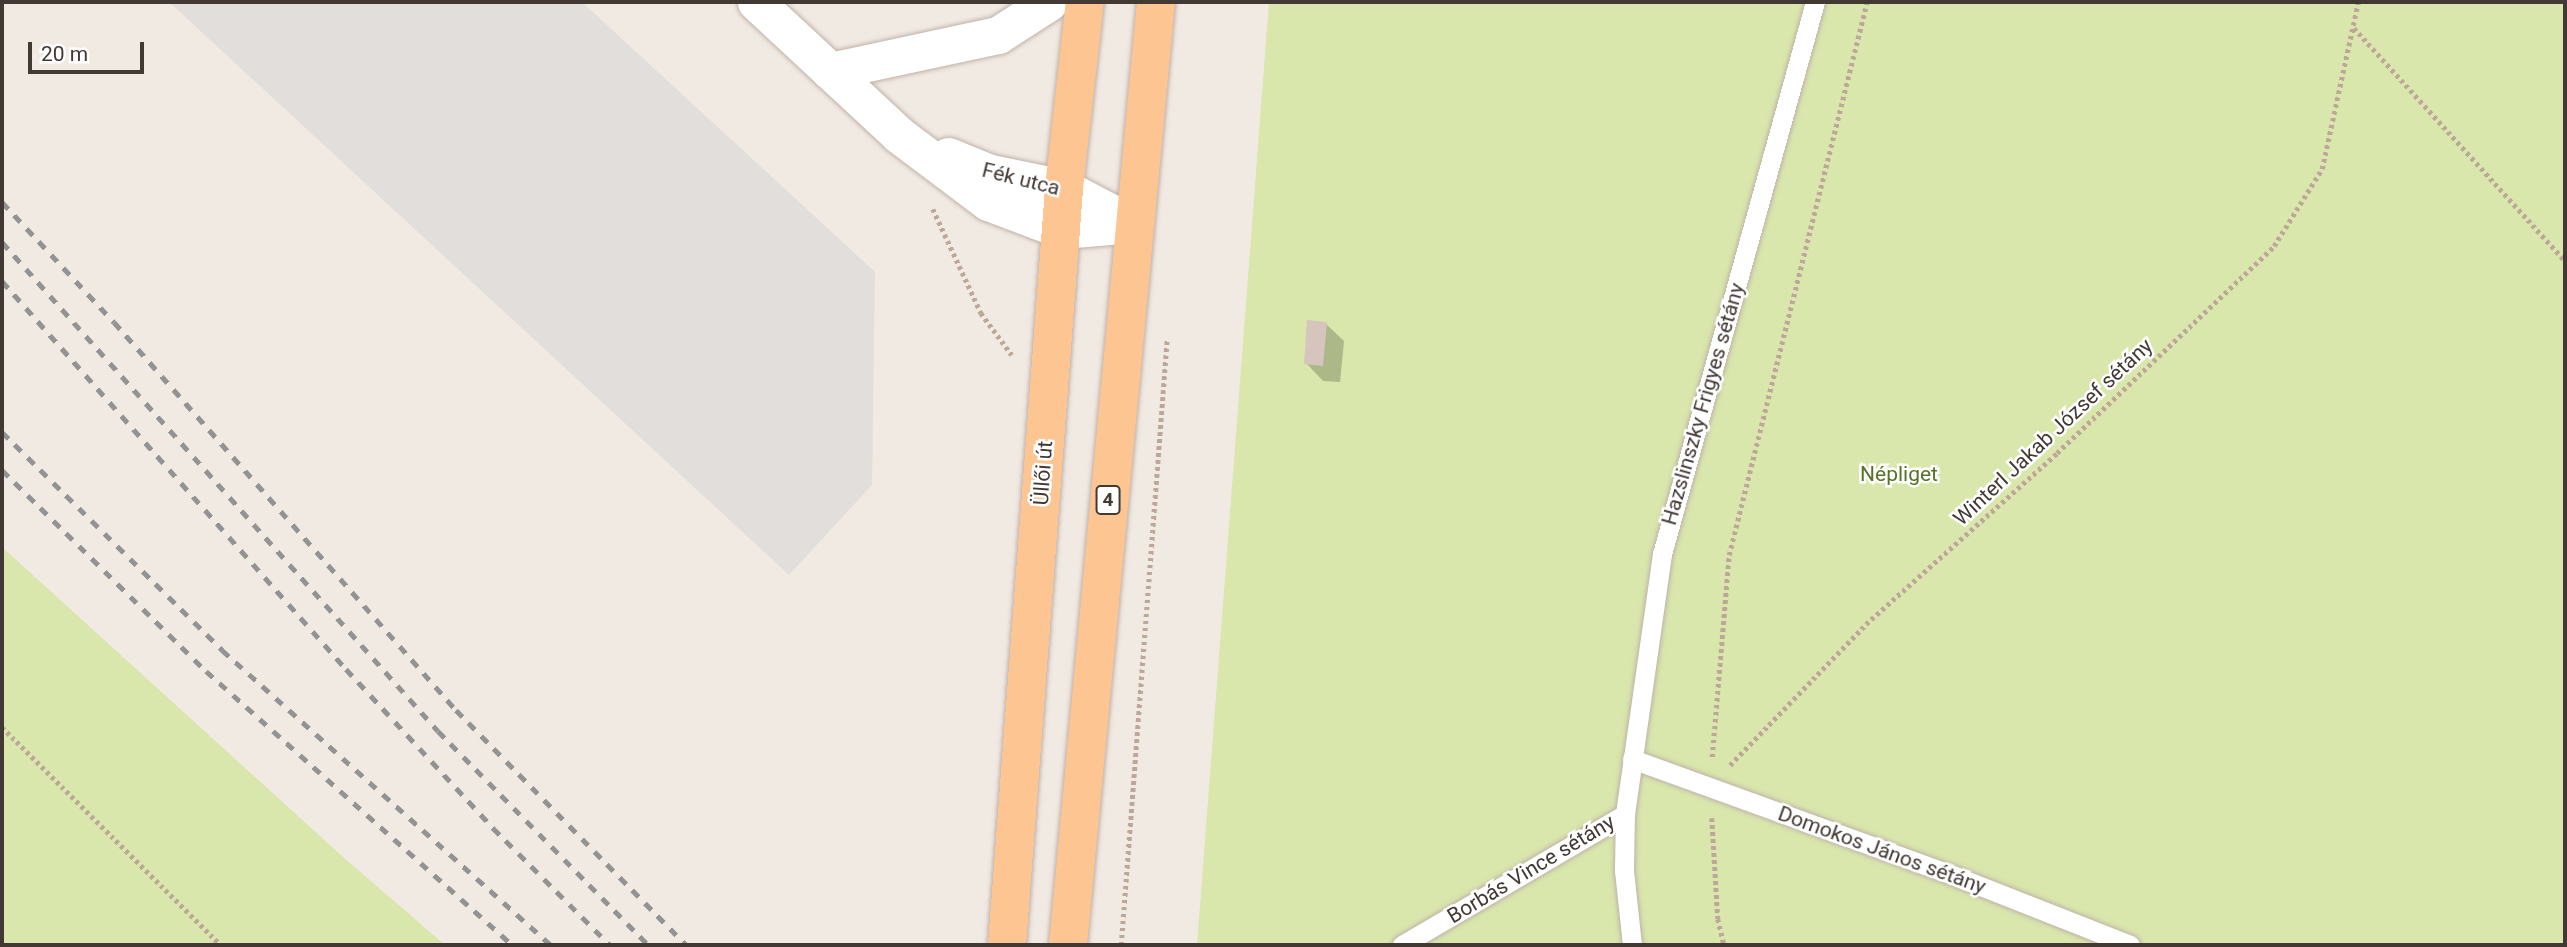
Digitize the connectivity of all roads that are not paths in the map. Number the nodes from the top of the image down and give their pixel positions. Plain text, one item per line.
1 (756, 2) edge
2 (1049, 2) edge
3 (1085, 2) edge
4 (1156, 2) edge
5 (1815, 2) edge
6 (830, 71) junction
7 (899, 135) junction
8 (1065, 188) junction
9 (1133, 224) junction
10 (1062, 230) junction
11 (1632, 759) junction
12 (1625, 814) junction
13 (1007, 945) edge
14 (1068, 945) edge
15 (1402, 945) edge
16 (1632, 945) edge
17 (2130, 945) edge

1 - 6 street, Fék utca
2 - 6 street
3 - 8 main road, Üllői út
4 - 9 main road, 4
5 - 11 lane, Hazslinszky Frigyes sétány
6 - 7 street, Fék utca
7 - 8 street, Fék utca
7 - 10 street, Fék utca
8 - 9 street, Fék utca
8 - 10 main road, Üllői út
9 - 10 street, Fék utca
9 - 14 main road, 4
10 - 13 main road, Üllői út
11 - 12 lane, Hazslinszky Frigyes sétány
11 - 17 lane, Domokos János sétány
12 - 15 lane, Borbás Vince sétány
12 - 16 lane, Hazslinszky Frigyes sétány

